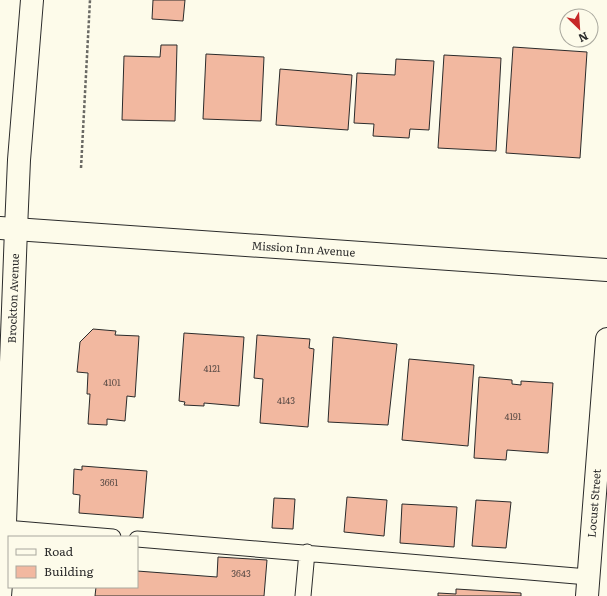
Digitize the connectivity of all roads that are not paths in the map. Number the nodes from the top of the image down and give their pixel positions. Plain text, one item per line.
1 (32, 0) edge
2 (8, 228) edge
3 (607, 270) edge
4 (607, 339) edge
5 (138, 539) edge
6 (3, 542) edge
7 (307, 552) junction
8 (588, 586) edge
9 (0, 596) edge
10 (303, 596) edge

1 - 2 main road, Brockton Avenue
2 - 3 main road, Mission Inn Avenue
2 - 6 main road, Brockton Avenue
4 - 8 main road, Locust Street
5 - 7 lane
6 - 9 main road, Brockton Avenue
7 - 8 lane
7 - 10 lane

